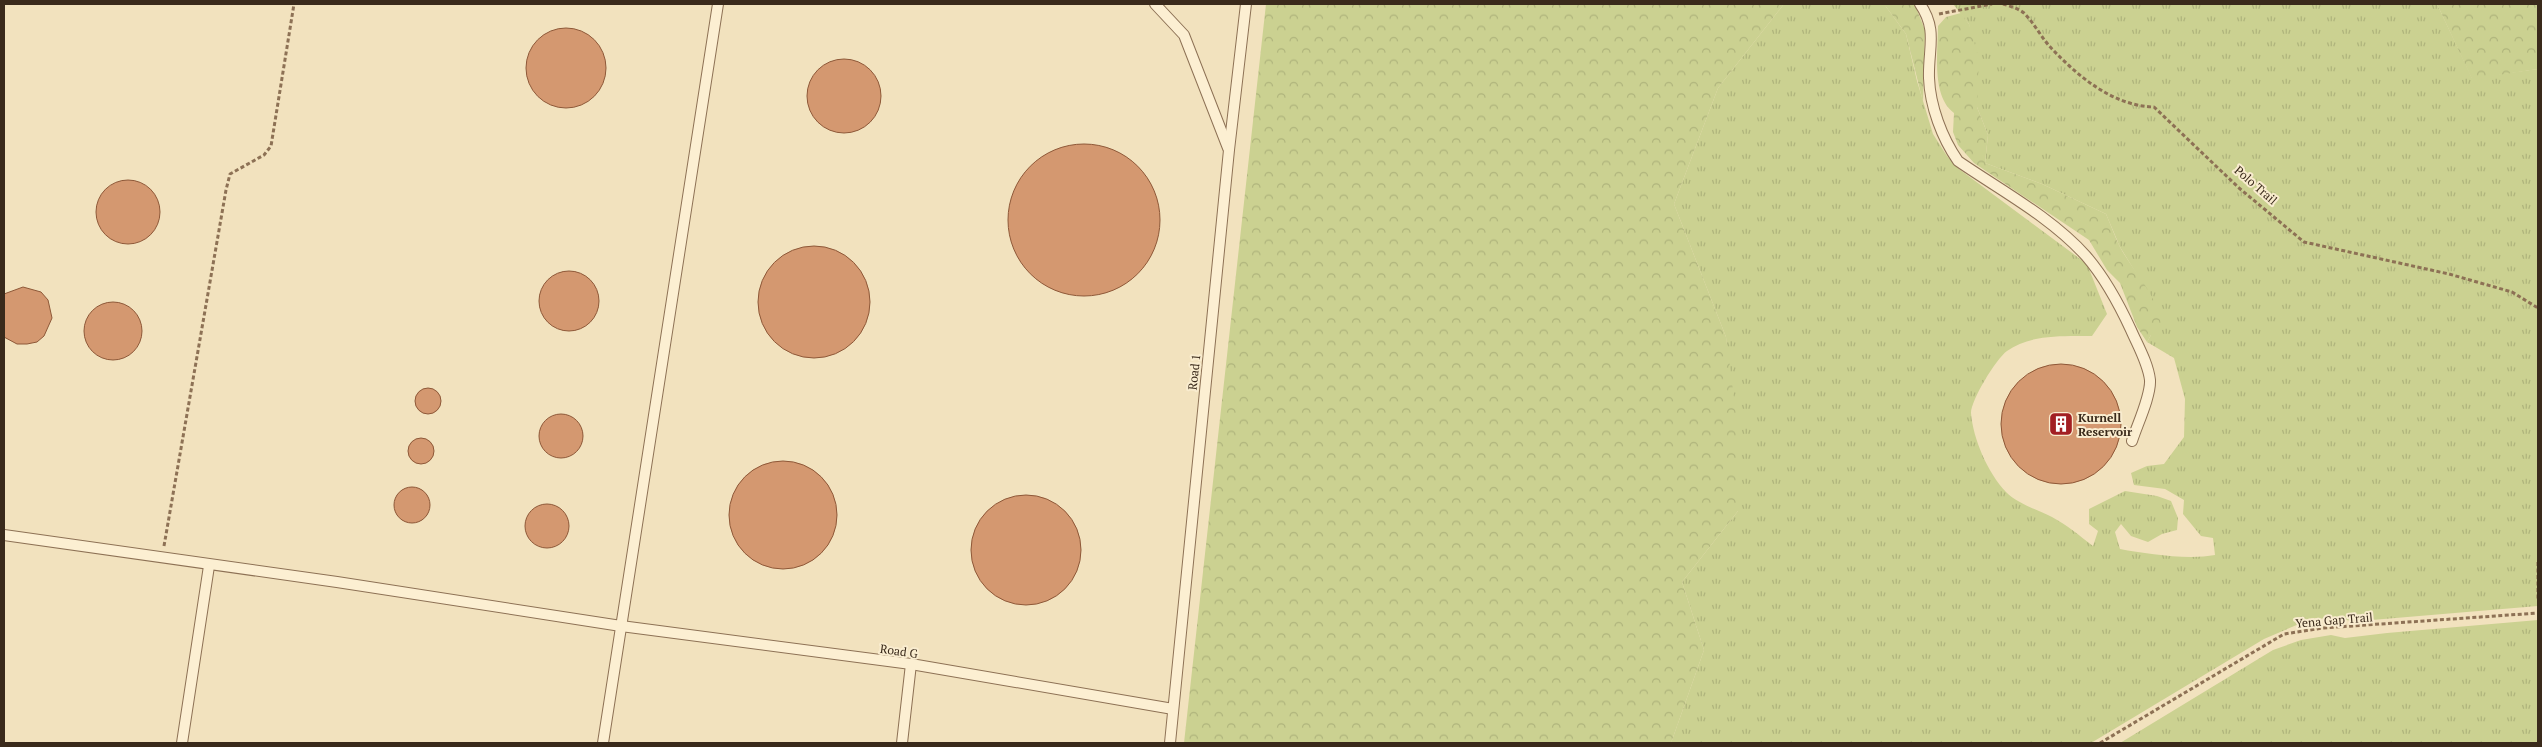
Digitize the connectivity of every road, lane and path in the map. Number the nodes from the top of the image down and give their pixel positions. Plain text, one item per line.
1 (294, 4) edge
2 (718, 4) edge
3 (1155, 4) edge
4 (1246, 4) edge
5 (1920, 4) edge
6 (1992, 4) edge
7 (2003, 4) edge
8 (1968, 6) edge
9 (1929, 16) junction
10 (1229, 150) junction
11 (2538, 308) edge
12 (2132, 441) dead end
13 (4, 535) edge
14 (162, 559) junction
15 (2538, 562) edge
16 (209, 566) junction
17 (2538, 599) edge
18 (2538, 613) edge
19 (621, 626) junction
20 (911, 664) junction
21 (1173, 709) junction
22 (182, 743) edge
23 (603, 743) edge
24 (902, 743) edge
25 (1170, 743) edge
26 (2100, 743) edge

1 - 14 path
2 - 19 lane
3 - 10 lane
4 - 10 lane, Road 1
5 - 9 lane
6 - 8 path
7 - 11 path, Polo Trail
8 - 9 path
9 - 12 lane
10 - 21 lane, Road 1
13 - 14 lane, Road G
14 - 16 lane, Road G
15 - 17 path
16 - 19 lane, Road G
16 - 22 lane
18 - 26 path, Yena Gap Trail
19 - 20 lane, Road G
19 - 23 lane
20 - 21 lane, Road G
20 - 24 lane
21 - 25 lane, Road 1

